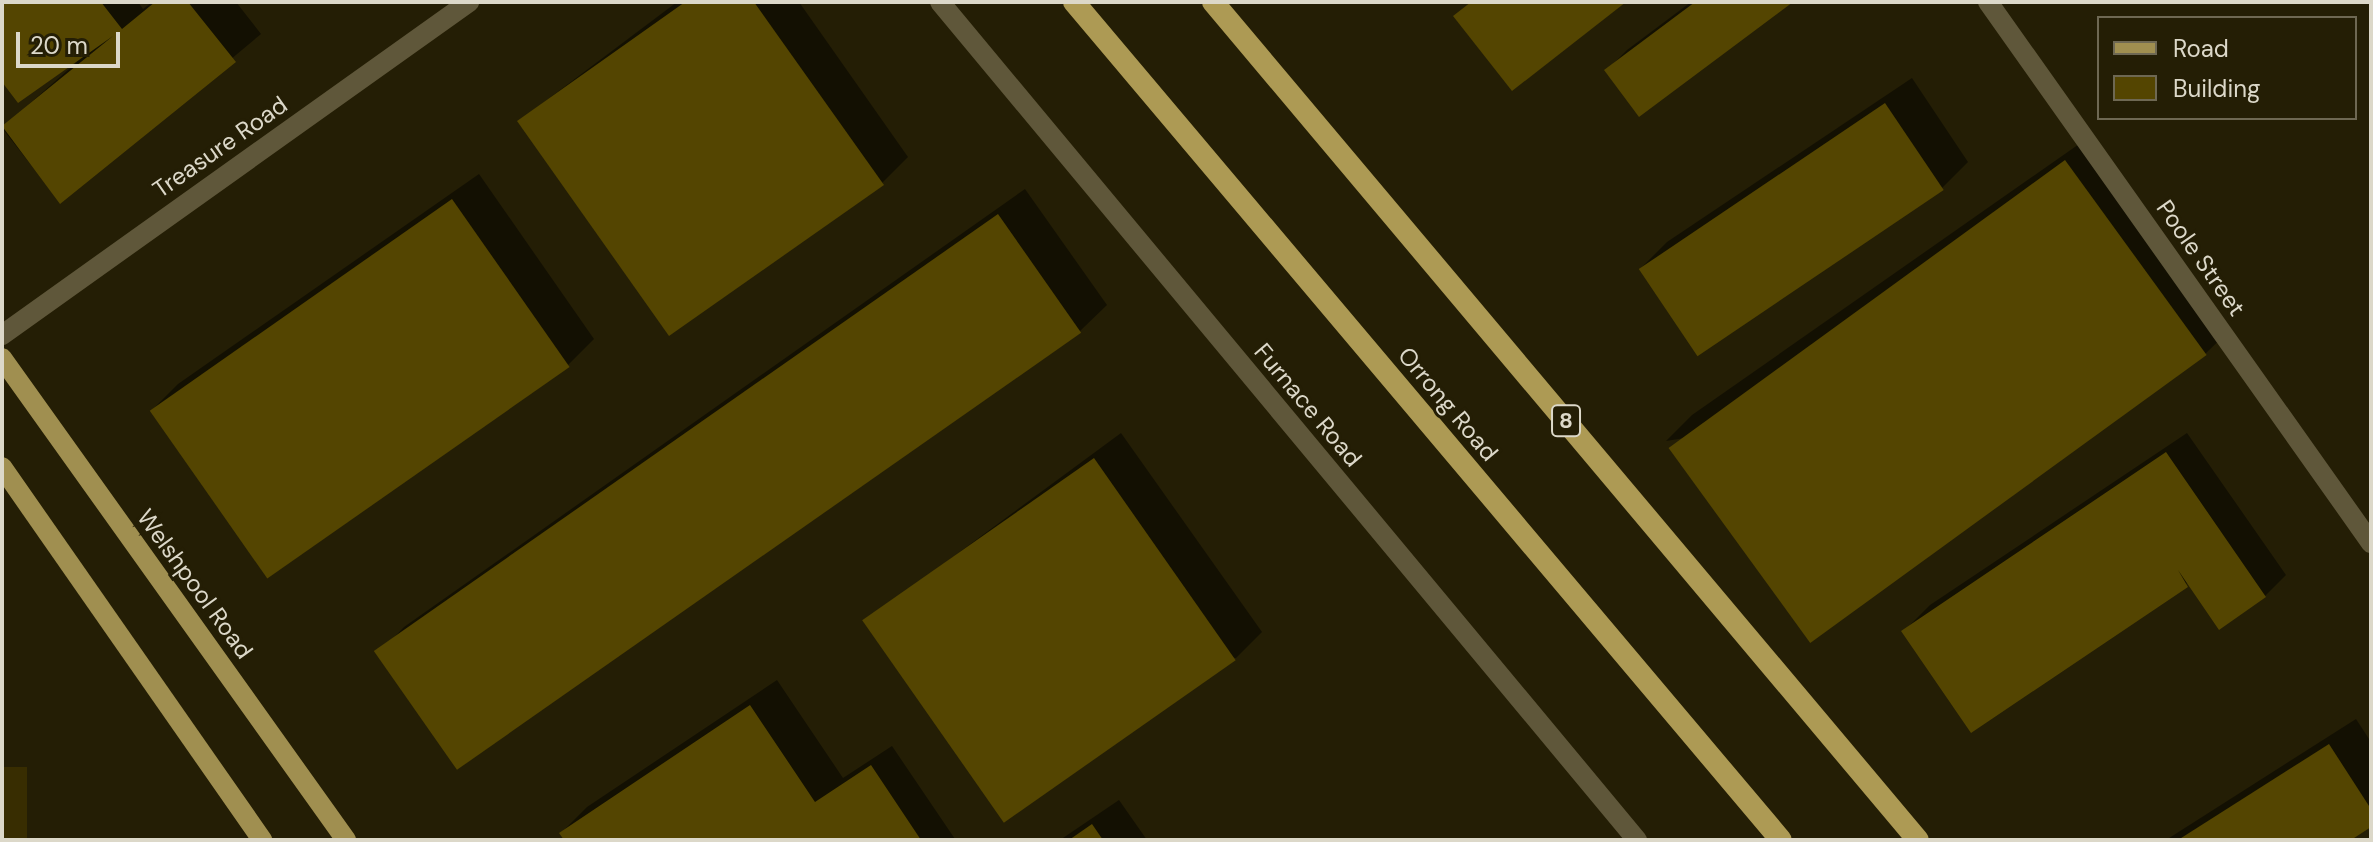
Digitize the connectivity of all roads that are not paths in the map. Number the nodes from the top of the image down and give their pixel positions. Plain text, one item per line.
1 (469, 2) edge
2 (940, 2) edge
3 (1074, 2) edge
4 (1213, 2) edge
5 (1988, 2) edge
6 (2, 335) edge
7 (2, 358) edge
8 (2, 467) edge
9 (2371, 543) edge
10 (262, 840) edge
11 (346, 840) edge
12 (1637, 840) edge
13 (1781, 840) edge
14 (1918, 840) edge

1 - 6 street, Treasure Road
2 - 12 street, Furnace Road
3 - 13 highway, Orrong Road
4 - 14 highway, 8
5 - 9 street, Poole Street
7 - 11 main road, Welshpool Road
8 - 10 main road

